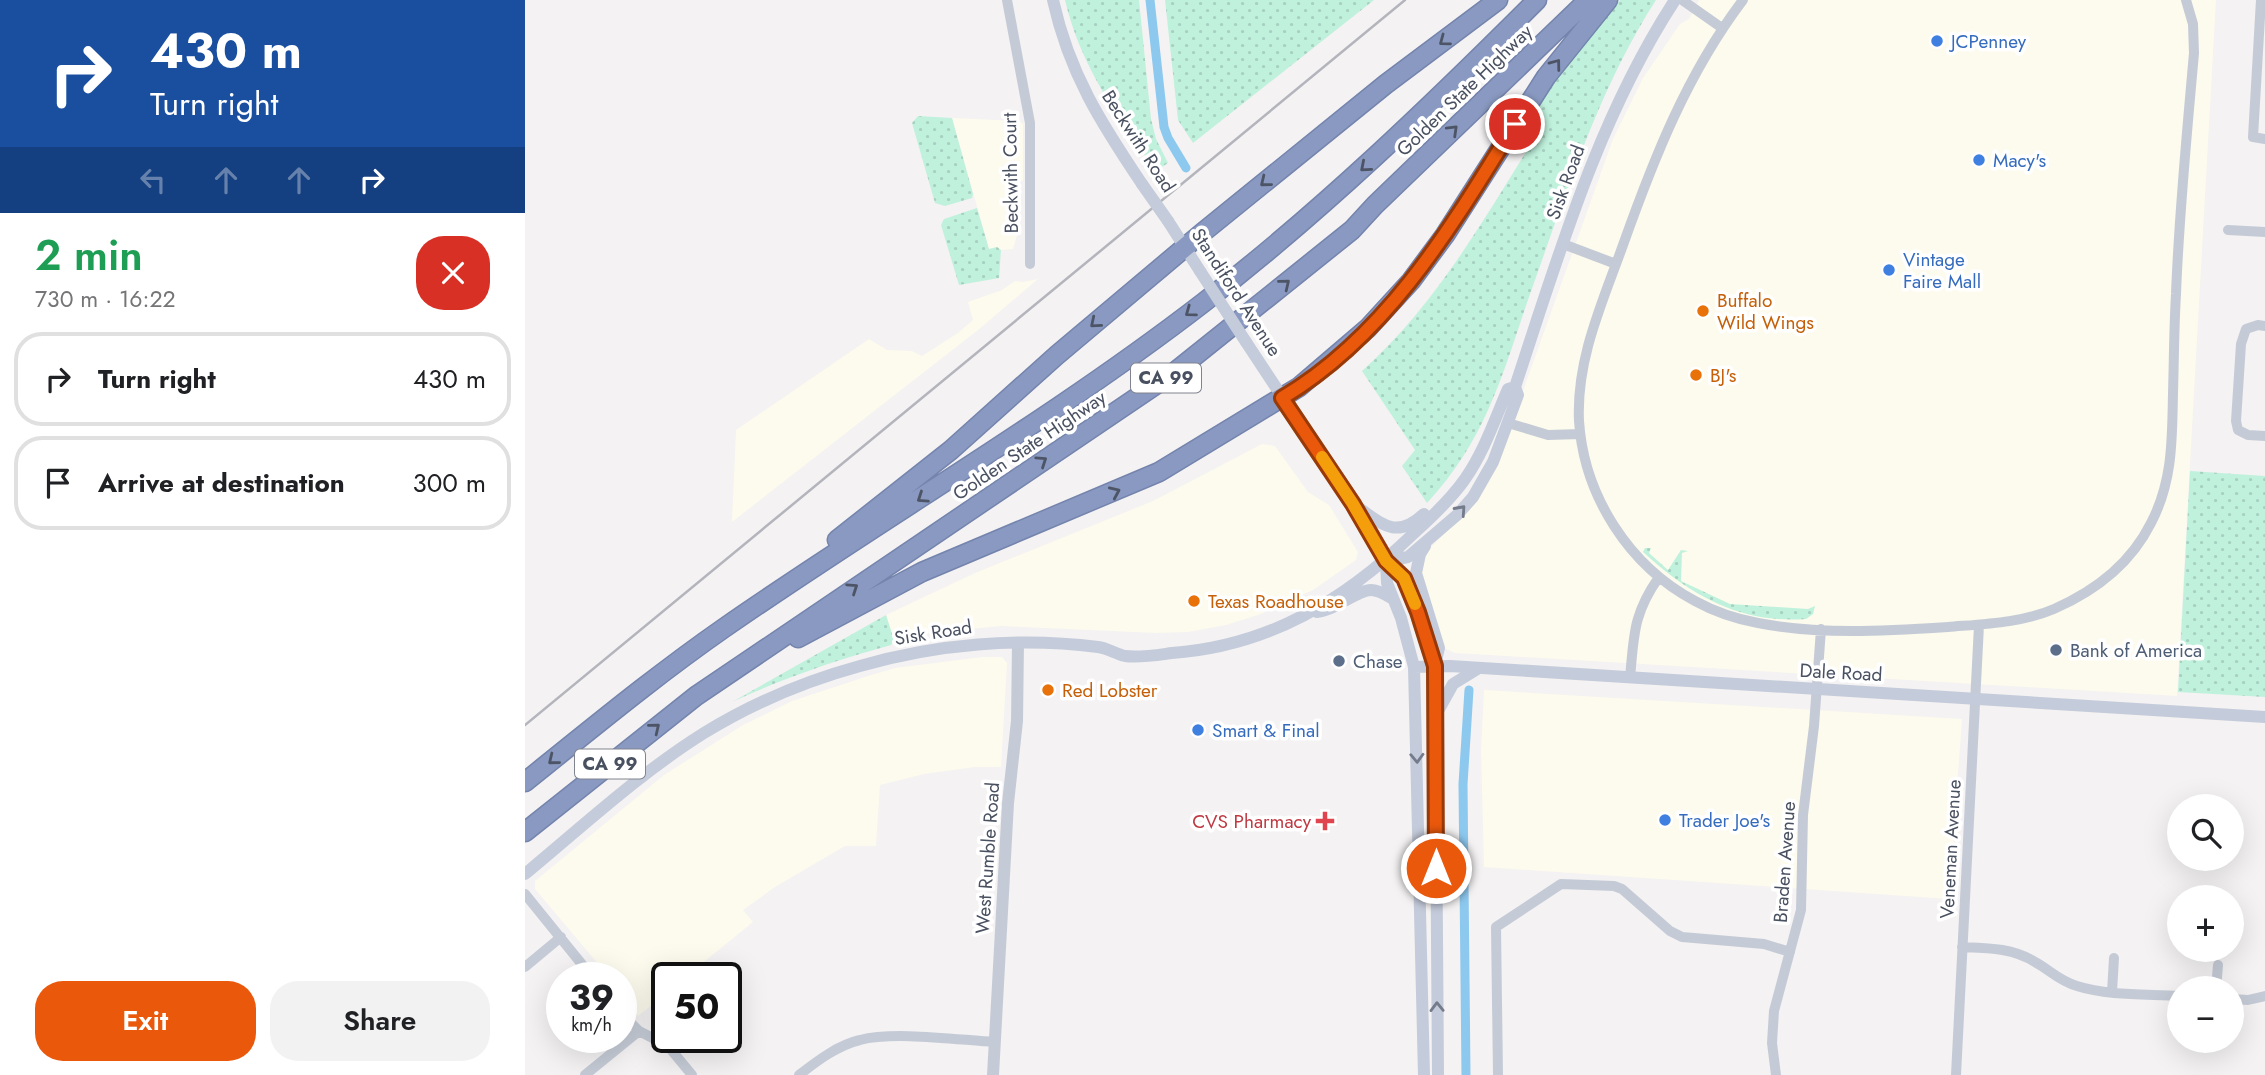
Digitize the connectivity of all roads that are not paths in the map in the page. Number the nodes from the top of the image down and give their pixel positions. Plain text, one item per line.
1 (1006, 0) edge
2 (1053, 0) edge
3 (1498, 0) edge
4 (1537, 0) edge
5 (1588, 0) edge
6 (1608, 0) edge
7 (1675, 0) edge
8 (1682, 0) edge
9 (1744, 0) edge
10 (2186, 0) edge
11 (2261, 0) edge
12 (1722, 28) junction
13 (2265, 139) edge
14 (1168, 221) joint
15 (2228, 230) dead end
16 (2265, 232) edge
17 (1563, 244) junction
18 (1185, 247) junction
19 (1030, 264) dead end
20 (1616, 264) junction
21 (2265, 326) edge
22 (1515, 387) junction
23 (1282, 398) junction
24 (1508, 423) junction
25 (1580, 434) junction
26 (2265, 436) edge
27 (1486, 442) junction
28 (1353, 504) junction
29 (1430, 538) junction
30 (1386, 561) junction
31 (1659, 577) junction
32 (1393, 599) junction
33 (1310, 612) junction
34 (1979, 625) junction
35 (1821, 629) junction
36 (1018, 643) junction
37 (1435, 666) junction
38 (1414, 667) junction
39 (1479, 668) junction
40 (1630, 678) junction
41 (644, 686) junction
42 (1817, 690) junction
43 (696, 696) junction
44 (1975, 700) junction
45 (1437, 714) junction
46 (2265, 717) edge
47 (525, 782) edge
48 (525, 832) edge
49 (525, 874) edge
50 (525, 894) edge
51 (561, 937) junction
52 (1962, 947) junction
53 (1790, 952) junction
54 (2114, 958) dead end
55 (581, 962) edge
56 (2218, 965) dead end
57 (525, 967) edge
58 (2217, 976) edge
59 (2112, 992) junction
60 (2167, 995) edge
61 (2265, 996) edge
62 (2244, 1000) edge
63 (639, 1031) joint
64 (995, 1042) junction
65 (585, 1075) edge
66 (692, 1075) edge
67 (799, 1075) edge
68 (993, 1075) edge
69 (1424, 1075) edge
70 (1438, 1075) edge
71 (1499, 1075) edge
72 (1776, 1075) edge
73 (1956, 1075) edge

1 - 19 street, Beckwith Court
2 - 14 main road, Beckwith Road, bridge
3 -> 18 highway
4 -> 41 highway, Golden State Highway / CA 99
43 -> 5 highway, Golden State Highway / CA 99
23 -> 6 highway
7 - 17 main road, Sisk Road
8 - 12 street
9 - 12 street
10 - 34 street
11 - 13 street
12 - 20 street
14 - 18 main road, Standiford Avenue
15 - 16 street
17 - 20 street
17 - 22 main road, Sisk Road
18 - 23 main road, Standiford Avenue, bridge
18 -> 41 highway
20 - 25 street
21 - 26 street
22 - 24 main road, Sisk Road
22 - 27 main road, Sisk Road
23 - 28 main road, Standiford Avenue
43 -> 23 highway
24 - 25 street
29 -> 24 main road, Sisk Road
25 - 31 street
27 - 28 main road
27 - 30 main road, Sisk Road
28 - 30 main road, Standiford Avenue
29 - 30 main road, Sisk Road
29 - 37 main road
30 - 32 main road, Standiford Avenue
30 - 33 main road, Sisk Road
30 - 37 main road, Standiford Avenue
31 - 35 street
31 - 40 street
32 - 33 main road
32 - 38 main road, Standiford Avenue
33 - 36 main road, Sisk Road
34 - 35 street
34 - 44 street, Veneman Avenue
35 - 42 street, Braden Avenue
36 - 49 main road, Sisk Road
36 - 64 street, West Rumble Road
37 - 38 main road, Dale Road
37 - 39 main road, Dale Road
37 - 45 main road, Standiford Avenue
38 -> 69 main road, Standiford Avenue
39 - 40 main road, Dale Road
39 - 45 main road
40 - 42 main road, Dale Road
41 -> 47 highway, Golden State Highway / CA 99
42 - 44 main road, Dale Road
42 - 53 street, Braden Avenue
48 -> 43 highway, Golden State Highway / CA 99
44 - 46 main road, Dale Road
44 - 52 street, Veneman Avenue
70 -> 45 main road, Standiford Avenue
50 - 51 street
51 - 55 street
51 - 57 street
52 - 59 street
52 - 73 street, Veneman Avenue
53 - 71 street
53 - 72 street, Braden Avenue
54 - 59 street
56 - 58 street
59 - 60 street
61 - 62 street
63 - 65 street
63 - 66 street
64 - 67 street
64 - 68 street, West Rumble Road

